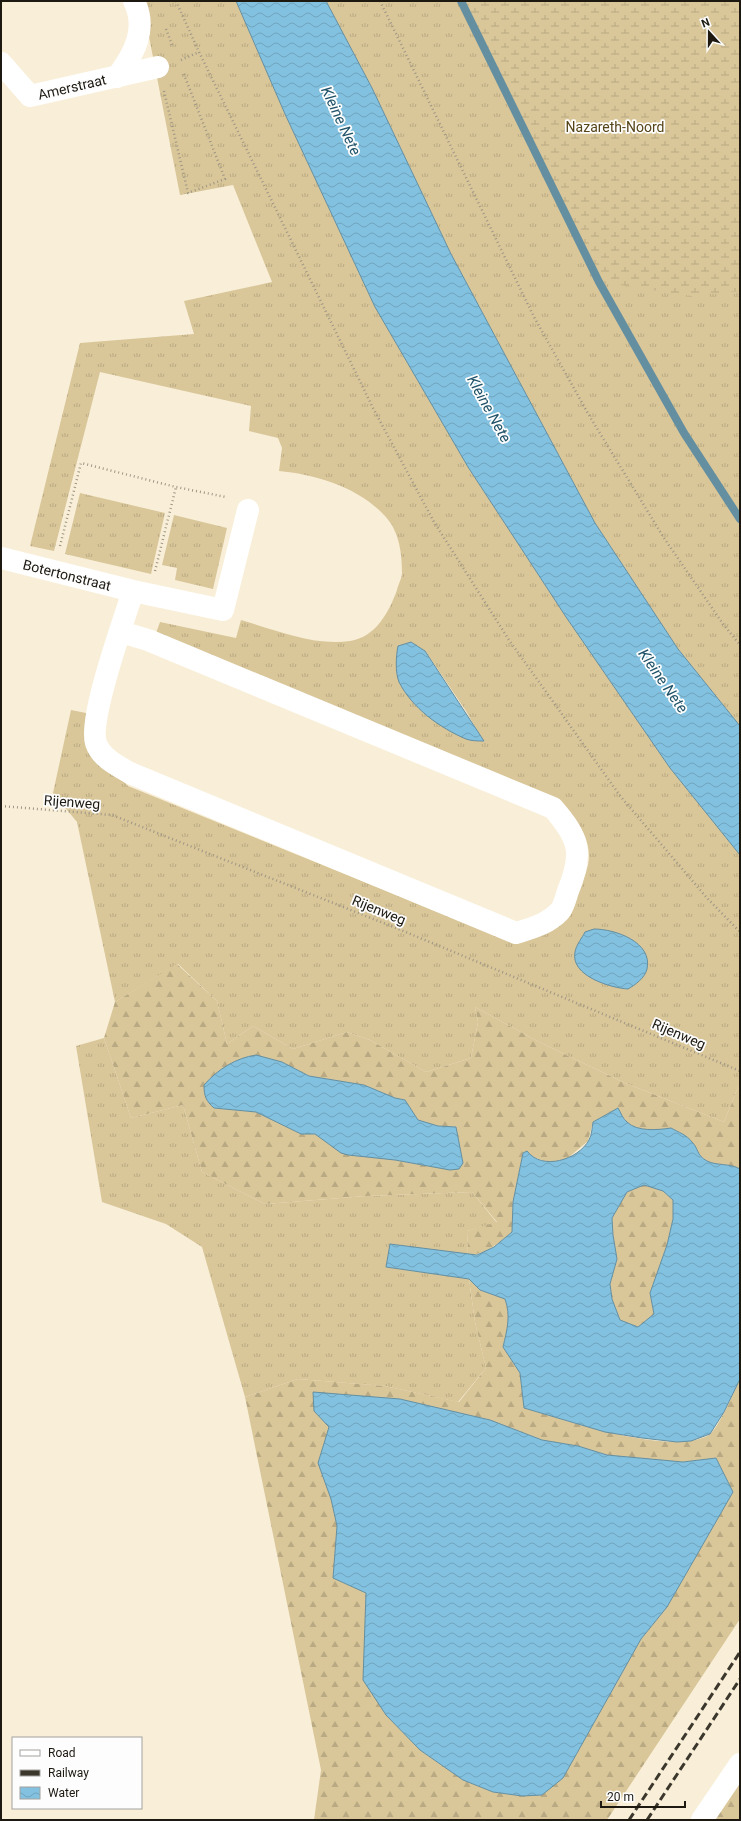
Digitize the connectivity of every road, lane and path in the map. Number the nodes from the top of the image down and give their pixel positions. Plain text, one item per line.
1 (134, 1) edge
2 (176, 1) edge
3 (380, 1) edge
4 (165, 28) dead end
5 (173, 48) dead end
6 (1, 63) edge
7 (158, 68) joint
8 (181, 68) dead end
9 (117, 76) junction
10 (176, 488) junction
11 (228, 497) dead end
12 (248, 510) dead end
13 (1, 558) edge
14 (54, 571) junction
15 (141, 593) junction
16 (121, 632) junction
17 (740, 645) edge
18 (1, 806) edge
19 (740, 932) edge
20 (740, 1071) edge
21 (740, 1764) edge
22 (702, 1820) edge

1 - 9 street
2 - 19 path
3 - 17 path
4 - 5 path
6 - 9 street, Amerstraat
7 - 8 path
7 - 9 street, Amerstraat
10 - 11 path
10 - 14 path
10 - 15 path
12 - 15 street, Botertonstraat
13 - 14 street, Botertonstraat
14 - 15 street, Botertonstraat
15 - 16 street
16 - 16 street
18 - 20 path, Rijenweg
21 - 22 street

